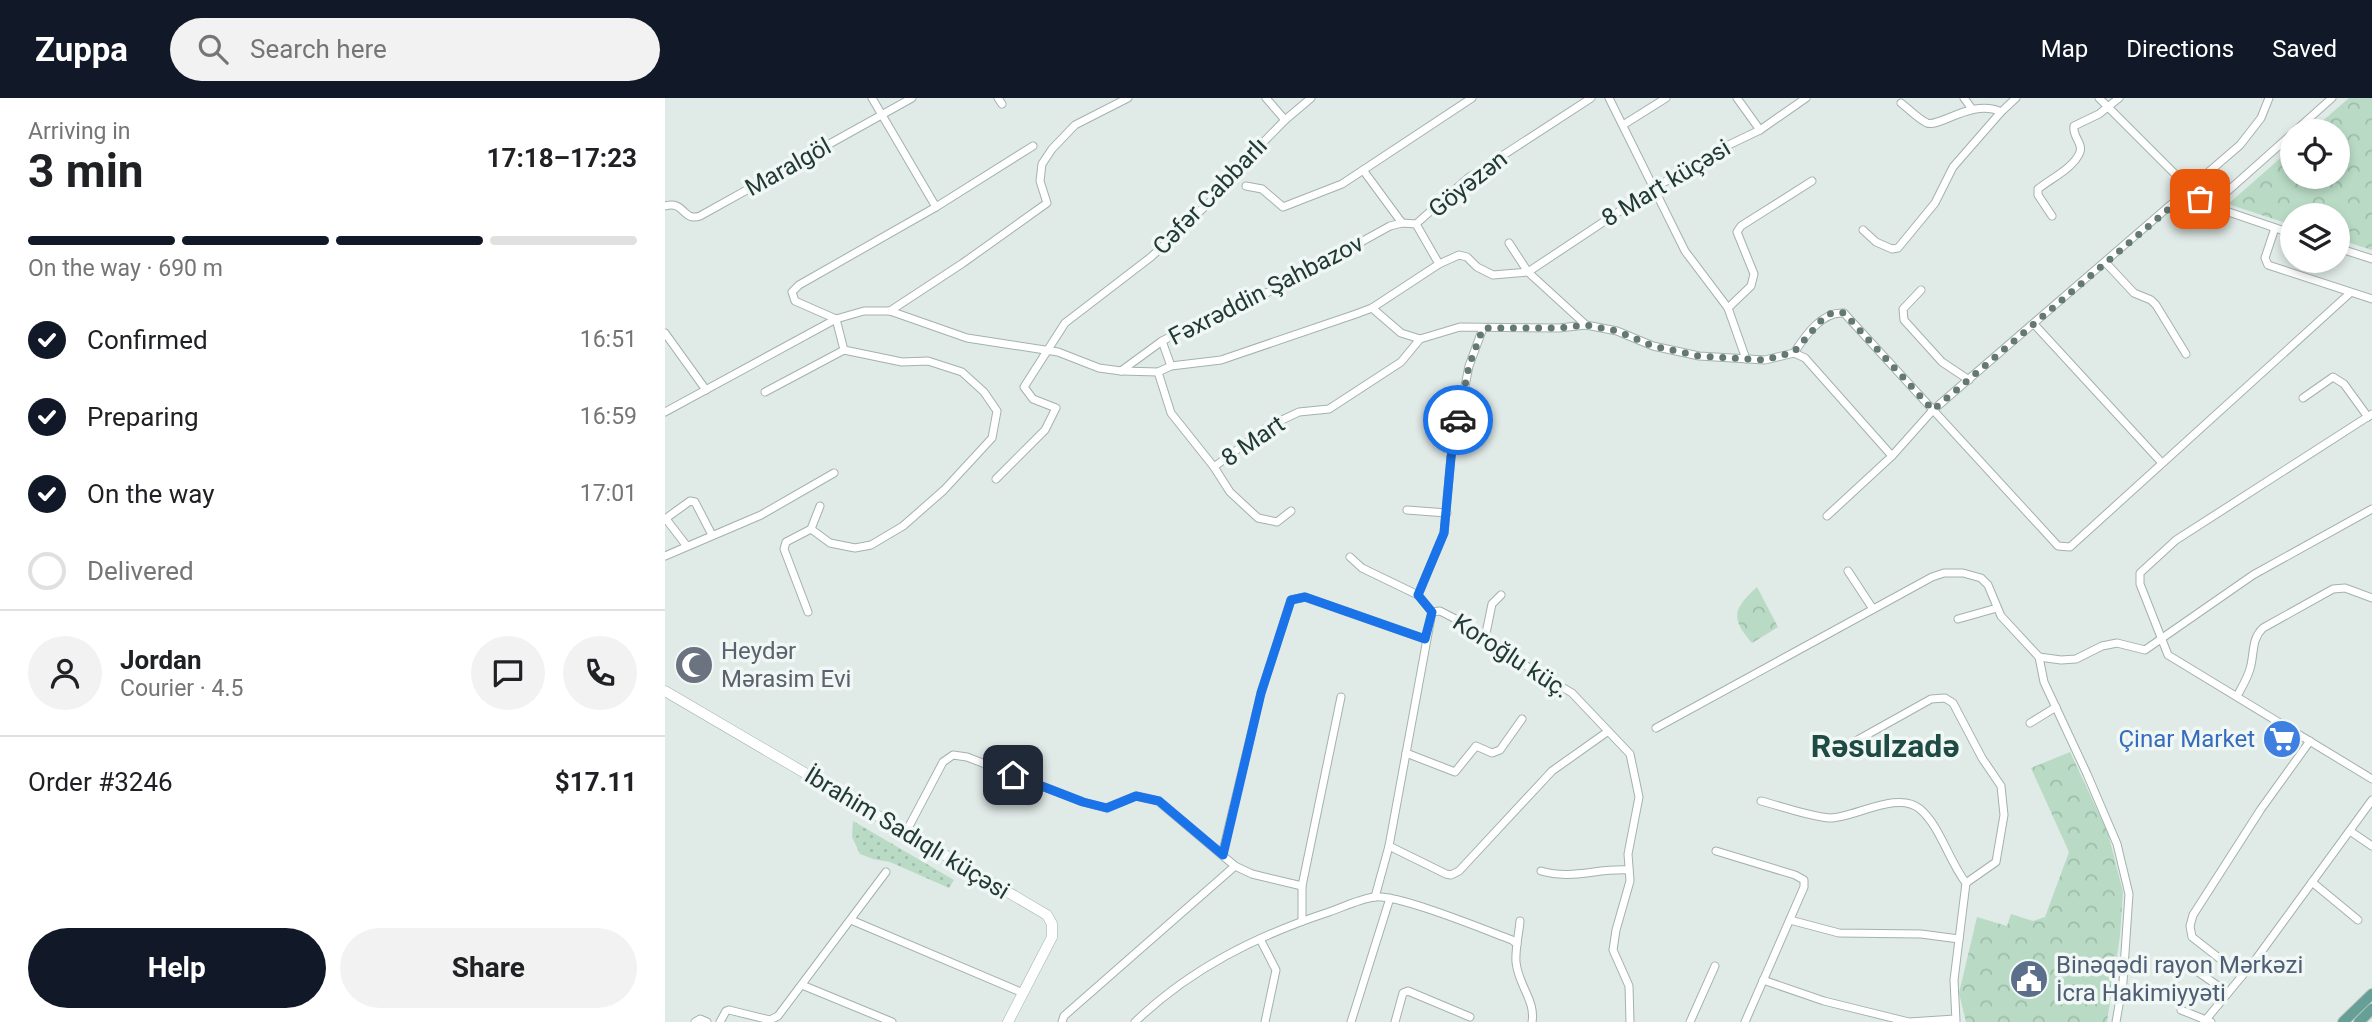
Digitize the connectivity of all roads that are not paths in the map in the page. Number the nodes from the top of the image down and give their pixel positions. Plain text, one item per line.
1 (872, 98) edge
2 (912, 98) edge
3 (1128, 98) edge
4 (1266, 98) edge
5 (1311, 98) edge
6 (1472, 98) edge
7 (1591, 98) edge
8 (1609, 98) edge
9 (1666, 98) edge
10 (1737, 98) edge
11 (1806, 98) edge
12 (1964, 98) edge
13 (2016, 98) edge
14 (2099, 98) edge
15 (2119, 98) edge
16 (2269, 98) edge
17 (2332, 98) edge
18 (1901, 103) dead end
19 (2107, 106) junction
20 (1972, 109) junction
21 (2001, 112) junction
22 (880, 115) junction
23 (2309, 119) edge
24 (1285, 120) junction
25 (1623, 125) junction
26 (1760, 130) junction
27 (2280, 144) edge
28 (1033, 146) dead end
29 (1363, 170) junction
30 (1812, 181) dead end
31 (1246, 186) dead end
32 (1653, 188) junction
33 (2191, 190) junction
34 (665, 206) edge
35 (936, 206) junction
36 (2211, 206) junction
37 (2052, 216) dead end
38 (1402, 223) junction
39 (1416, 224) junction
40 (2275, 228) junction
41 (1863, 230) dead end
42 (2280, 230) edge
43 (1509, 243) dead end
44 (2350, 252) edge
45 (2372, 259) edge
46 (2106, 263) junction
47 (1439, 264) junction
48 (1528, 272) junction
49 (1921, 290) dead end
50 (2350, 293) junction
51 (2372, 299) edge
52 (1371, 307) junction
53 (1728, 308) junction
54 (890, 311) junction
55 (837, 319) junction
56 (2034, 324) junction
57 (1586, 325) junction
58 (1483, 328) junction
59 (665, 333) edge
60 (1420, 339) junction
61 (1162, 341) junction
62 (844, 350) junction
63 (1048, 351) junction
64 (1794, 352) junction
65 (2186, 354) dead end
66 (1746, 359) junction
67 (1171, 366) junction
68 (1121, 371) junction
69 (1158, 372) junction
70 (1969, 380) junction
71 (706, 390) junction
72 (765, 392) dead end
73 (2303, 398) dead end
74 (1933, 410) junction
75 (665, 412) edge
76 (2370, 415) edge
77 (1892, 456) junction
78 (2162, 463) junction
79 (1214, 467) junction
80 (834, 473) dead end
81 (996, 479) dead end
82 (820, 506) dead end
83 (2372, 509) edge
84 (1407, 510) dead end
85 (1291, 511) dead end
86 (1447, 513) junction
87 (1827, 516) dead end
88 (665, 519) edge
89 (811, 529) junction
90 (712, 535) junction
91 (686, 545) junction
92 (665, 556) edge
93 (1350, 557) dead end
94 (1848, 571) dead end
95 (1418, 595) junction
96 (1501, 595) dead end
97 (2372, 598) edge
98 (1997, 608) junction
99 (1873, 609) junction
100 (808, 612) dead end
101 (1432, 612) junction
102 (1958, 619) dead end
103 (1485, 638) junction
104 (1425, 639) junction
105 (2160, 640) junction
106 (2039, 657) junction
107 (665, 691) edge
108 (2237, 696) junction
109 (1341, 697) dead end
110 (2056, 707) junction
111 (1522, 719) dead end
112 (2030, 723) dead end
113 (1656, 727) dead end
114 (1607, 732) junction
115 (2310, 741) junction
116 (1845, 747) dead end
117 (1406, 752) junction
118 (2372, 779) edge
119 (1761, 800) dead end
120 (2372, 800) edge
121 (2350, 831) junction
122 (906, 832) junction
123 (1389, 846) junction
124 (2372, 846) edge
125 (1716, 851) dead end
126 (1223, 855) junction
127 (1235, 866) junction
128 (1629, 870) junction
129 (1541, 871) dead end
130 (886, 872) dead end
131 (1966, 883) junction
132 (2312, 883) junction
133 (1302, 886) junction
134 (1375, 897) junction
135 (1390, 898) junction
136 (851, 920) junction
137 (1790, 920) junction
138 (2358, 920) dead end
139 (1302, 921) junction
140 (1520, 921) dead end
141 (1260, 939) junction
142 (1959, 939) junction
143 (1517, 944) junction
144 (1716, 966) dead end
145 (2190, 967) dead end
146 (2242, 976) junction
147 (1763, 980) junction
148 (802, 985) junction
149 (1023, 993) junction
150 (2228, 993) junction
151 (2372, 994) edge
152 (2372, 1009) edge
153 (2181, 1010) dead end
154 (1470, 1017) dead end
155 (775, 1021) edge
156 (1955, 1021) edge
157 (2207, 1021) edge
158 (695, 1022) edge
159 (707, 1022) edge
160 (720, 1022) edge
161 (892, 1022) edge
162 (1008, 1022) edge
163 (1062, 1022) edge
164 (1135, 1022) edge
165 (1265, 1022) edge
166 (1350, 1022) edge
167 (1395, 1022) edge
168 (1532, 1022) edge
169 (1630, 1022) edge
170 (1690, 1022) edge
171 (1745, 1022) edge
172 (2116, 1022) edge
173 (2343, 1022) edge
174 (2359, 1022) edge

1 - 22 street
2 - 22 street, Maralgöl
3 - 54 street
4 - 24 street
5 - 24 street, Cəfər Cabbarlı
6 - 29 street
7 - 39 street, Göyəzən
8 - 25 street
9 - 25 street
10 - 26 street
11 - 26 street, 8 Mart küçəsi
12 - 20 street
13 - 21 street
14 - 19 street
15 - 19 street
16 - 33 street
17 - 23 street
18 - 20 street
19 - 33 street
19 - 37 street
20 - 21 street
21 - 41 street
22 - 34 street, Maralgöl
22 - 35 street
24 - 63 street, Cəfər Cabbarlı
25 - 32 street
26 - 32 street, 8 Mart küçəsi
27 - 36 street
28 - 35 street
29 - 31 street
29 - 38 street
30 - 53 street
32 - 48 street, 8 Mart küçəsi
32 - 53 street
33 - 36 street
33 - 46 street
35 - 55 street
36 - 40 street
38 - 39 street, Fəxrəddin Şahbazov
38 - 61 street, Fəxrəddin Şahbazov
39 - 47 street, Göyəzən
40 - 42 street
40 - 50 street
43 - 48 street
44 - 45 street
46 - 56 street
46 - 65 street
47 - 48 street, 8 Mart küçəsi
47 - 52 street
48 - 57 street
49 - 70 street
50 - 51 street
50 - 78 street
52 - 60 street
52 - 67 street
53 - 66 street
54 - 55 street
54 - 63 street
55 - 62 street
55 - 71 street
56 - 70 street
56 - 78 street
57 - 58 street
57 - 66 street
58 - 60 street
58 - 86 street
59 - 71 street
60 - 79 street, 8 Mart
61 - 67 street
61 - 68 street, Fəxrəddin Şahbazov
62 - 72 street
62 - 89 street
63 - 68 street
63 - 81 street, Cəfər Cabbarlı
64 - 66 street
64 - 74 street
64 - 77 street
67 - 69 street
68 - 69 street
69 - 79 street, 8 Mart
70 - 74 street
71 - 75 street
73 - 76 street
74 - 77 street
74 - 78 street
76 - 105 street
77 - 87 street
79 - 85 street
80 - 90 street
82 - 89 street
83 - 105 street
84 - 86 street
86 - 95 street
88 - 90 street
88 - 91 street
89 - 100 street
90 - 91 street
91 - 92 street
93 - 95 street
94 - 99 street
95 - 101 street, Koroğlu küç.
96 - 103 street
97 - 108 street
98 - 99 street
98 - 102 street
98 - 106 street
99 - 113 street
101 - 103 street, Koroğlu küç.
101 - 104 street
103 - 114 street, Koroğlu küç.
104 - 117 street
104 - 126 street
105 - 106 street
105 - 108 street
106 - 110 street
107 - 122 street, İbrahim Sadıqlı küçəsi
108 - 115 street
109 - 133 street
110 - 112 street
110 - 172 street
111 - 117 street
114 - 123 street
114 - 128 street, Koroğlu küç.
115 - 118 street
115 - 146 street
116 - 131 street
117 - 123 street
119 - 131 street
120 - 121 street
121 - 124 street
121 - 132 street
122 - 126 street
122 - 149 street, İbrahim Sadıqlı küçəsi
123 - 134 street
125 - 137 street
126 - 127 street
127 - 133 street
127 - 163 street
128 - 129 street
128 - 169 street, Koroğlu küç.
130 - 136 street
131 - 142 street
132 - 138 street
132 - 146 street
133 - 139 street
134 - 135 street
134 - 139 street
135 - 143 street
135 - 166 street
136 - 148 street
136 - 149 street
137 - 142 street
137 - 147 street
139 - 141 street
140 - 143 street
141 - 164 street
141 - 165 street
142 - 156 street
143 - 168 street
144 - 170 street
145 - 150 street
146 - 150 street
147 - 156 street
147 - 171 street
148 - 155 street
148 - 161 street
149 - 162 street, İbrahim Sadıqlı küçəsi
150 - 157 street
151 - 173 main road
152 - 174 main road
153 - 157 street
154 - 167 street
155 - 160 street
158 - 159 street

